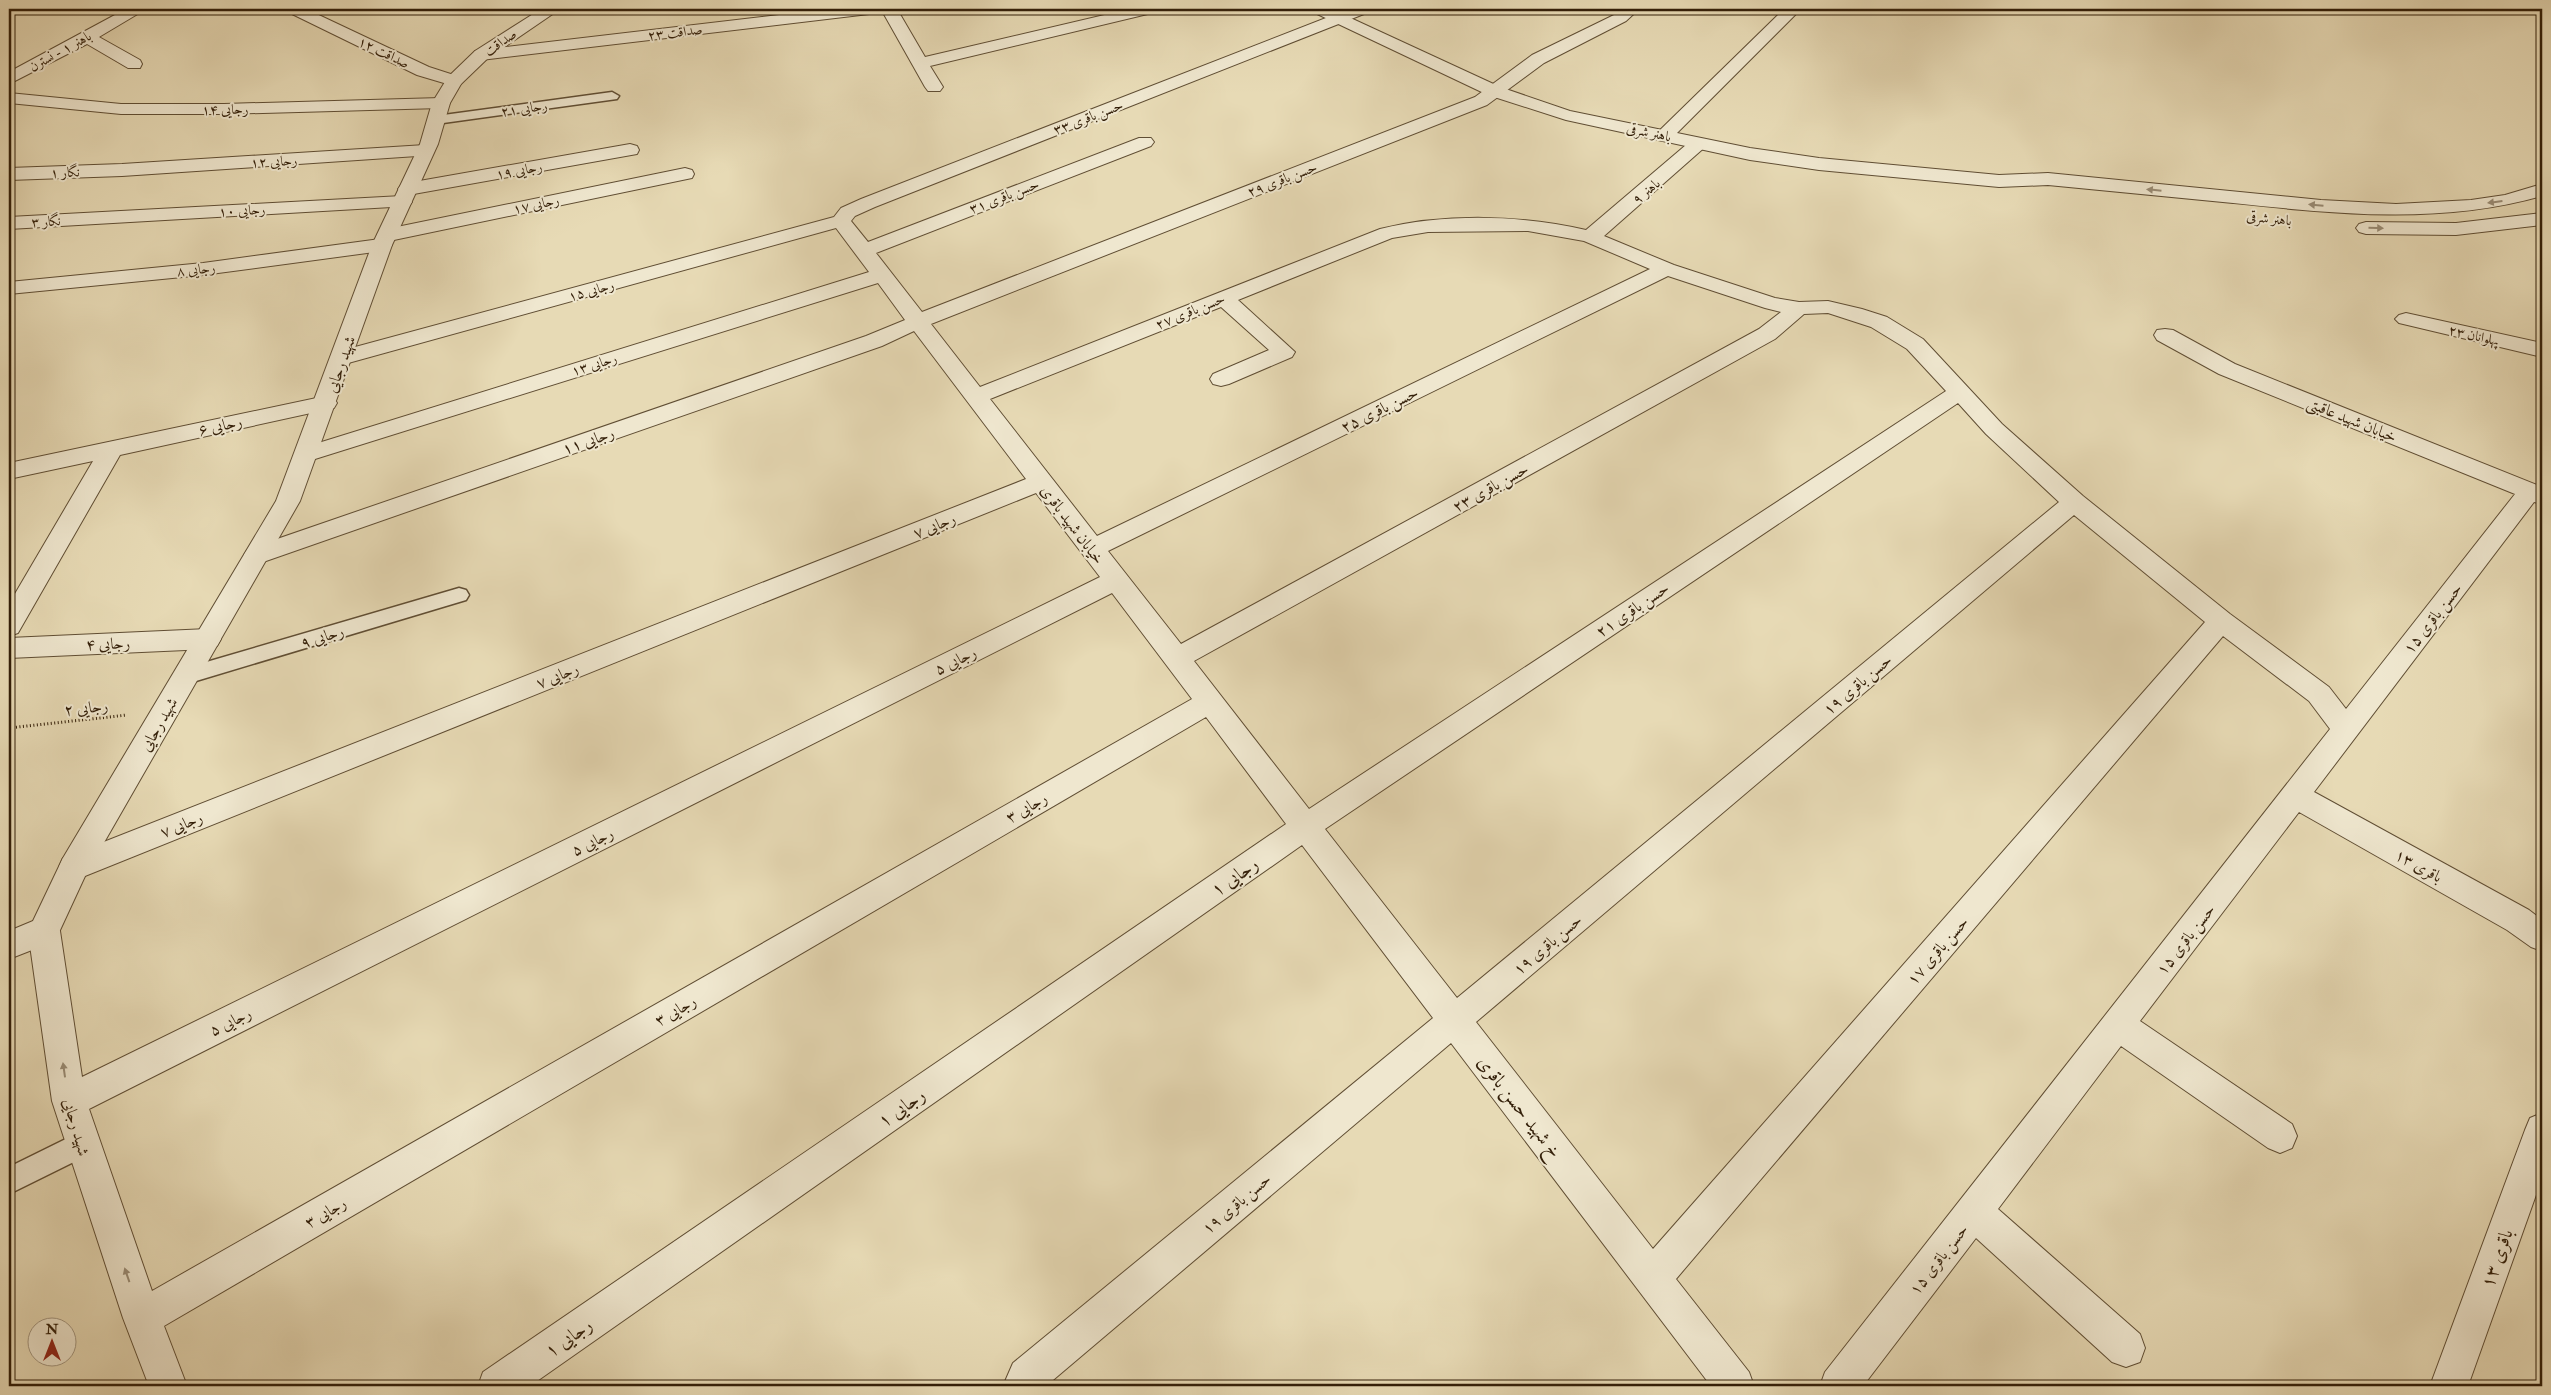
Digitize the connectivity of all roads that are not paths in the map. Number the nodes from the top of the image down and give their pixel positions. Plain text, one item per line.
1 (138, 9) edge
2 (294, 9) edge
3 (552, 9) edge
4 (869, 9) edge
5 (889, 9) edge
6 (1150, 9) edge
7 (1319, 9) edge
8 (1363, 9) edge
9 (1631, 9) edge
10 (1793, 9) edge
11 (1341, 18) junction
12 (87, 37) junction
13 (481, 55) junction
14 (920, 63) junction
15 (134, 64) dead end
16 (9, 79) edge
17 (454, 81) junction
18 (934, 87) dead end
19 (1494, 91) junction
20 (612, 96) dead end
21 (9, 98) edge
22 (438, 111) junction
23 (1665, 135) junction
24 (1145, 142) dead end
25 (1699, 143) junction
26 (630, 150) dead end
27 (425, 151) junction
28 (122, 170) joint
29 (9, 174) edge
30 (685, 174) dead end
31 (1998, 181) junction
32 (2542, 190) edge
33 (405, 196) junction
34 (82, 219) joint
35 (840, 222) junction
36 (2538, 222) edge
37 (9, 223) edge
38 (1590, 236) junction
39 (384, 240) junction
40 (863, 251) junction
41 (1667, 269) junction
42 (881, 275) junction
43 (9, 288) edge
44 (1224, 298) junction
45 (1799, 308) junction
46 (2406, 319) dead end
47 (918, 323) junction
48 (2165, 335) dead end
49 (2542, 350) edge
50 (342, 358) junction
51 (1221, 379) dead end
52 (1959, 392) junction
53 (975, 397) junction
54 (326, 402) junction
55 (113, 447) junction
56 (307, 454) junction
57 (9, 470) edge
58 (1041, 482) junction
59 (2536, 493) edge
60 (2074, 502) junction
61 (1091, 548) junction
62 (257, 555) junction
63 (1116, 580) junction
64 (459, 595) dead end
65 (2221, 622) junction
66 (9, 626) edge
67 (208, 639) junction
68 (9, 648) edge
69 (1176, 659) junction
70 (186, 676) junction
71 (1209, 702) junction
72 (2346, 729) junction
73 (2295, 796) junction
74 (1305, 827) junction
75 (74, 867) junction
76 (44, 931) junction
77 (2542, 937) edge
78 (9, 945) edge
79 (1454, 1021) junction
80 (2118, 1025) junction
81 (69, 1101) junction
82 (2542, 1130) edge
83 (2280, 1136) dead end
84 (82, 1144) junction
85 (9, 1181) edge
86 (1974, 1212) junction
87 (1652, 1278) junction
88 (142, 1318) junction
89 (2126, 1348) dead end
90 (168, 1386) edge
91 (497, 1386) edge
92 (1022, 1386) edge
93 (1735, 1386) edge
94 (1840, 1386) edge
95 (2449, 1386) edge

1 - 12 street, باهنر ۱ - نسترن
2 - 17 street, صداقت ۱۲
3 - 13 street, صداقت
4 - 13 street, صداقت ۲۳
5 - 14 street
6 - 14 street
7 - 11 street, باهنر شرقی
8 - 11 street, حسن باقری ۳۳
9 - 19 street, حسن باقری ۲۹
10 - 23 street
11 - 19 street, باهنر شرقی
11 - 35 street, حسن باقری ۳۳
12 - 15 street
12 - 16 street, باهنر ۱ - نسترن
13 - 17 street, صداقت
14 - 18 street
17 - 22 street, شهید رجایی
19 - 23 street, باهنر شرقی
19 - 47 street, حسن باقری ۲۹
20 - 22 lane, رجایی ۲۱
21 - 22 street, رجایی ۱۴
22 - 27 street, شهید رجایی
23 - 25 street, باهنر شرقی
24 - 40 street, حسن باقری ۳۱
25 - 31 street, باهنر شرقی
25 - 38 street, باهنر ۹
26 - 33 street, رجایی ۱۹
27 - 28 street, رجایی ۱۲
27 - 33 street, شهید رجایی
28 - 29 street, نگار ۱
30 - 39 street, رجایی ۱۷
32 -> 31 street, باهنر شرقی
31 -> 36 street, باهنر شرقی
33 - 34 street, رجایی ۱۰
33 - 39 street, شهید رجایی
34 - 37 street, نگار ۳
35 - 40 street, خیابان شهید باقری
35 - 50 street, رجایی ۱۵
38 - 41 street, حسن باقری ۲۷
38 - 44 street, حسن باقری ۲۷
39 - 43 street, رجایی ۸
39 - 50 street, شهید رجایی
40 - 42 street, خیابان شهید باقری
41 - 45 street, حسن باقری ۲۷
41 - 61 street, حسن باقری ۲۵
42 - 47 street, خیابان شهید باقری
42 - 56 street, رجایی ۱۳
44 - 51 street
44 - 53 street, حسن باقری ۲۷
45 - 52 street, حسن باقری ۲۷
45 - 69 street, حسن باقری ۲۳
46 - 49 street, پهلوانان ۲۳
47 - 53 street, خیابان شهید باقری
47 - 62 street, رجایی ۱۱
48 - 59 street, خیابان شهید عاقبتی
50 - 54 street, شهید رجایی
52 - 60 street, حسن باقری ۲۷
52 - 74 street, حسن باقری ۲۱
53 - 58 street, خیابان شهید باقری
54 - 55 street, رجایی ۶
54 - 56 street, شهید رجایی
55 - 57 street, رجایی ۶
55 - 66 street
56 - 62 street, شهید رجایی
58 - 61 street, خیابان شهید باقری
58 - 75 street, رجایی ۷
59 - 72 street, حسن باقری ۱۵
60 - 65 street, حسن باقری ۲۷
60 - 79 street, حسن باقری ۱۹
61 - 63 street, خیابان شهید باقری
62 - 67 street, شهید رجایی
63 - 69 street, خیابان شهید باقری
63 - 81 street, رجایی ۵
64 - 70 lane, رجایی ۹
65 - 72 street, حسن باقری ۲۷
65 - 87 street, حسن باقری ۱۷
67 - 68 street, رجایی ۴
67 - 70 street, شهید رجایی
69 - 71 street, خیابان شهید باقری
70 - 75 street, شهید رجایی
71 - 74 street, خیابان شهید باقری
71 - 88 street, رجایی ۳
72 - 73 street, حسن باقری ۱۵
73 - 77 street, باقری ۱۳
73 - 80 street, حسن باقری ۱۵
74 - 79 street, خ شهید حسن باقری
74 - 91 street, رجایی ۱
75 - 76 street, شهید رجایی
76 - 78 street
81 -> 76 street, شهید رجایی
79 - 87 street, خ شهید حسن باقری
79 - 92 street, حسن باقری ۱۹
80 - 83 street
80 - 86 street, حسن باقری ۱۵
81 - 84 street, شهید رجایی
82 - 95 street, باقری ۱۳
84 - 85 lane
88 -> 84 street, شهید رجایی
86 - 89 street
86 - 94 street, حسن باقری ۱۵
87 - 93 street, خ شهید حسن باقری
88 - 90 street, شهید رجایی

